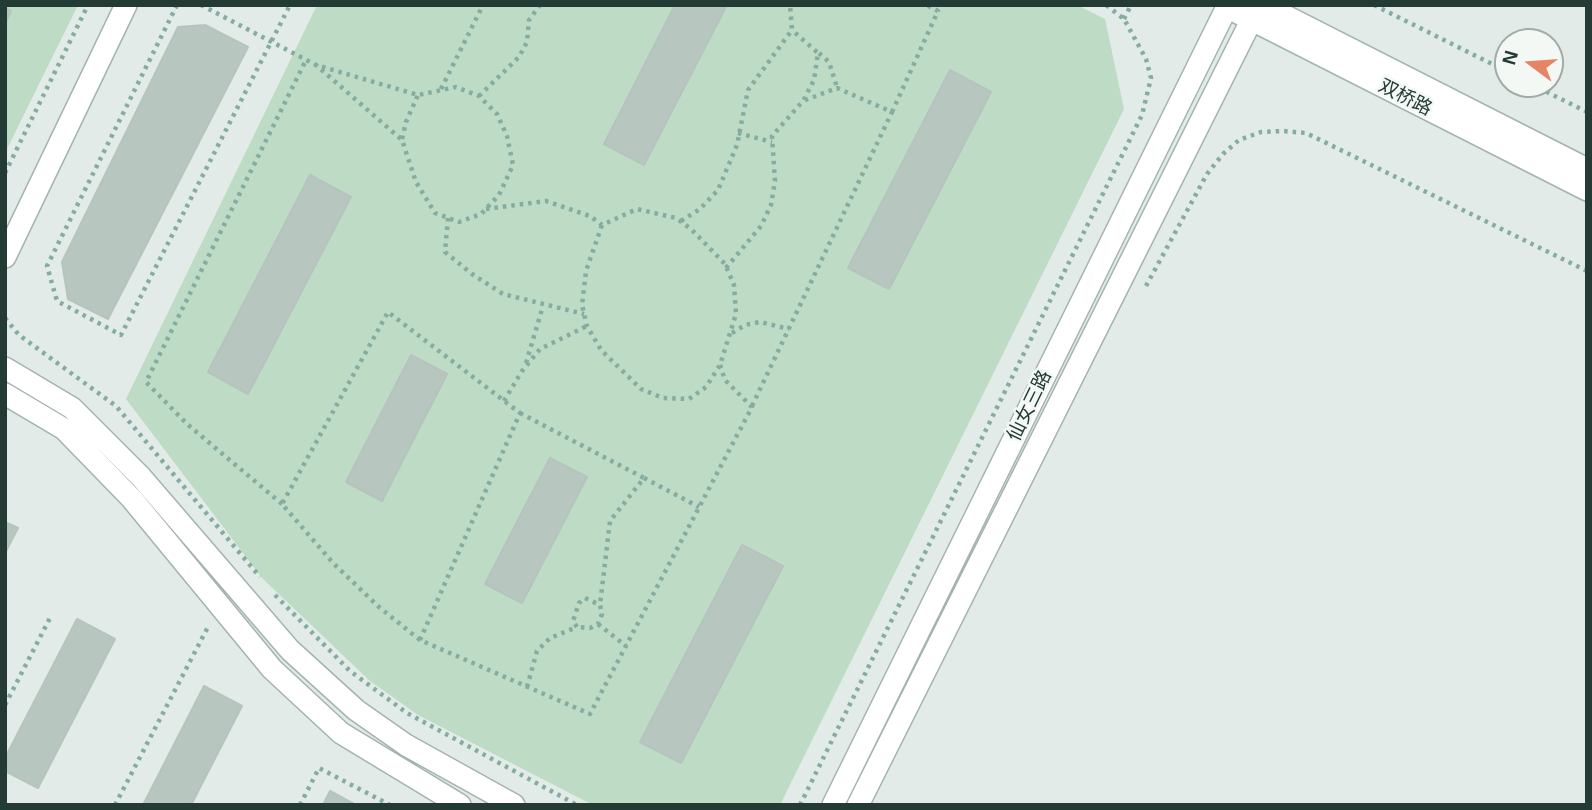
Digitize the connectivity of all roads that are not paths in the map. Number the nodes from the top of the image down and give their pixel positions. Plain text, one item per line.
1 (112, 5) edge
2 (126, 5) edge
3 (1226, 6) edge
4 (1258, 10) edge
5 (1587, 169) edge
6 (1587, 190) edge
7 (5, 225) edge
8 (5, 257) edge
9 (5, 368) edge
10 (5, 394) edge
11 (460, 805) edge
12 (514, 805) edge
13 (833, 805) edge
14 (858, 805) edge

1 - 7 street
2 - 8 street
3 - 4 street, 双桥路
3 - 13 street, 仙女三路
4 - 5 street, 双桥路
4 - 6 street, 双桥路
4 - 14 street, 仙女三路
9 - 12 street
10 - 11 street

